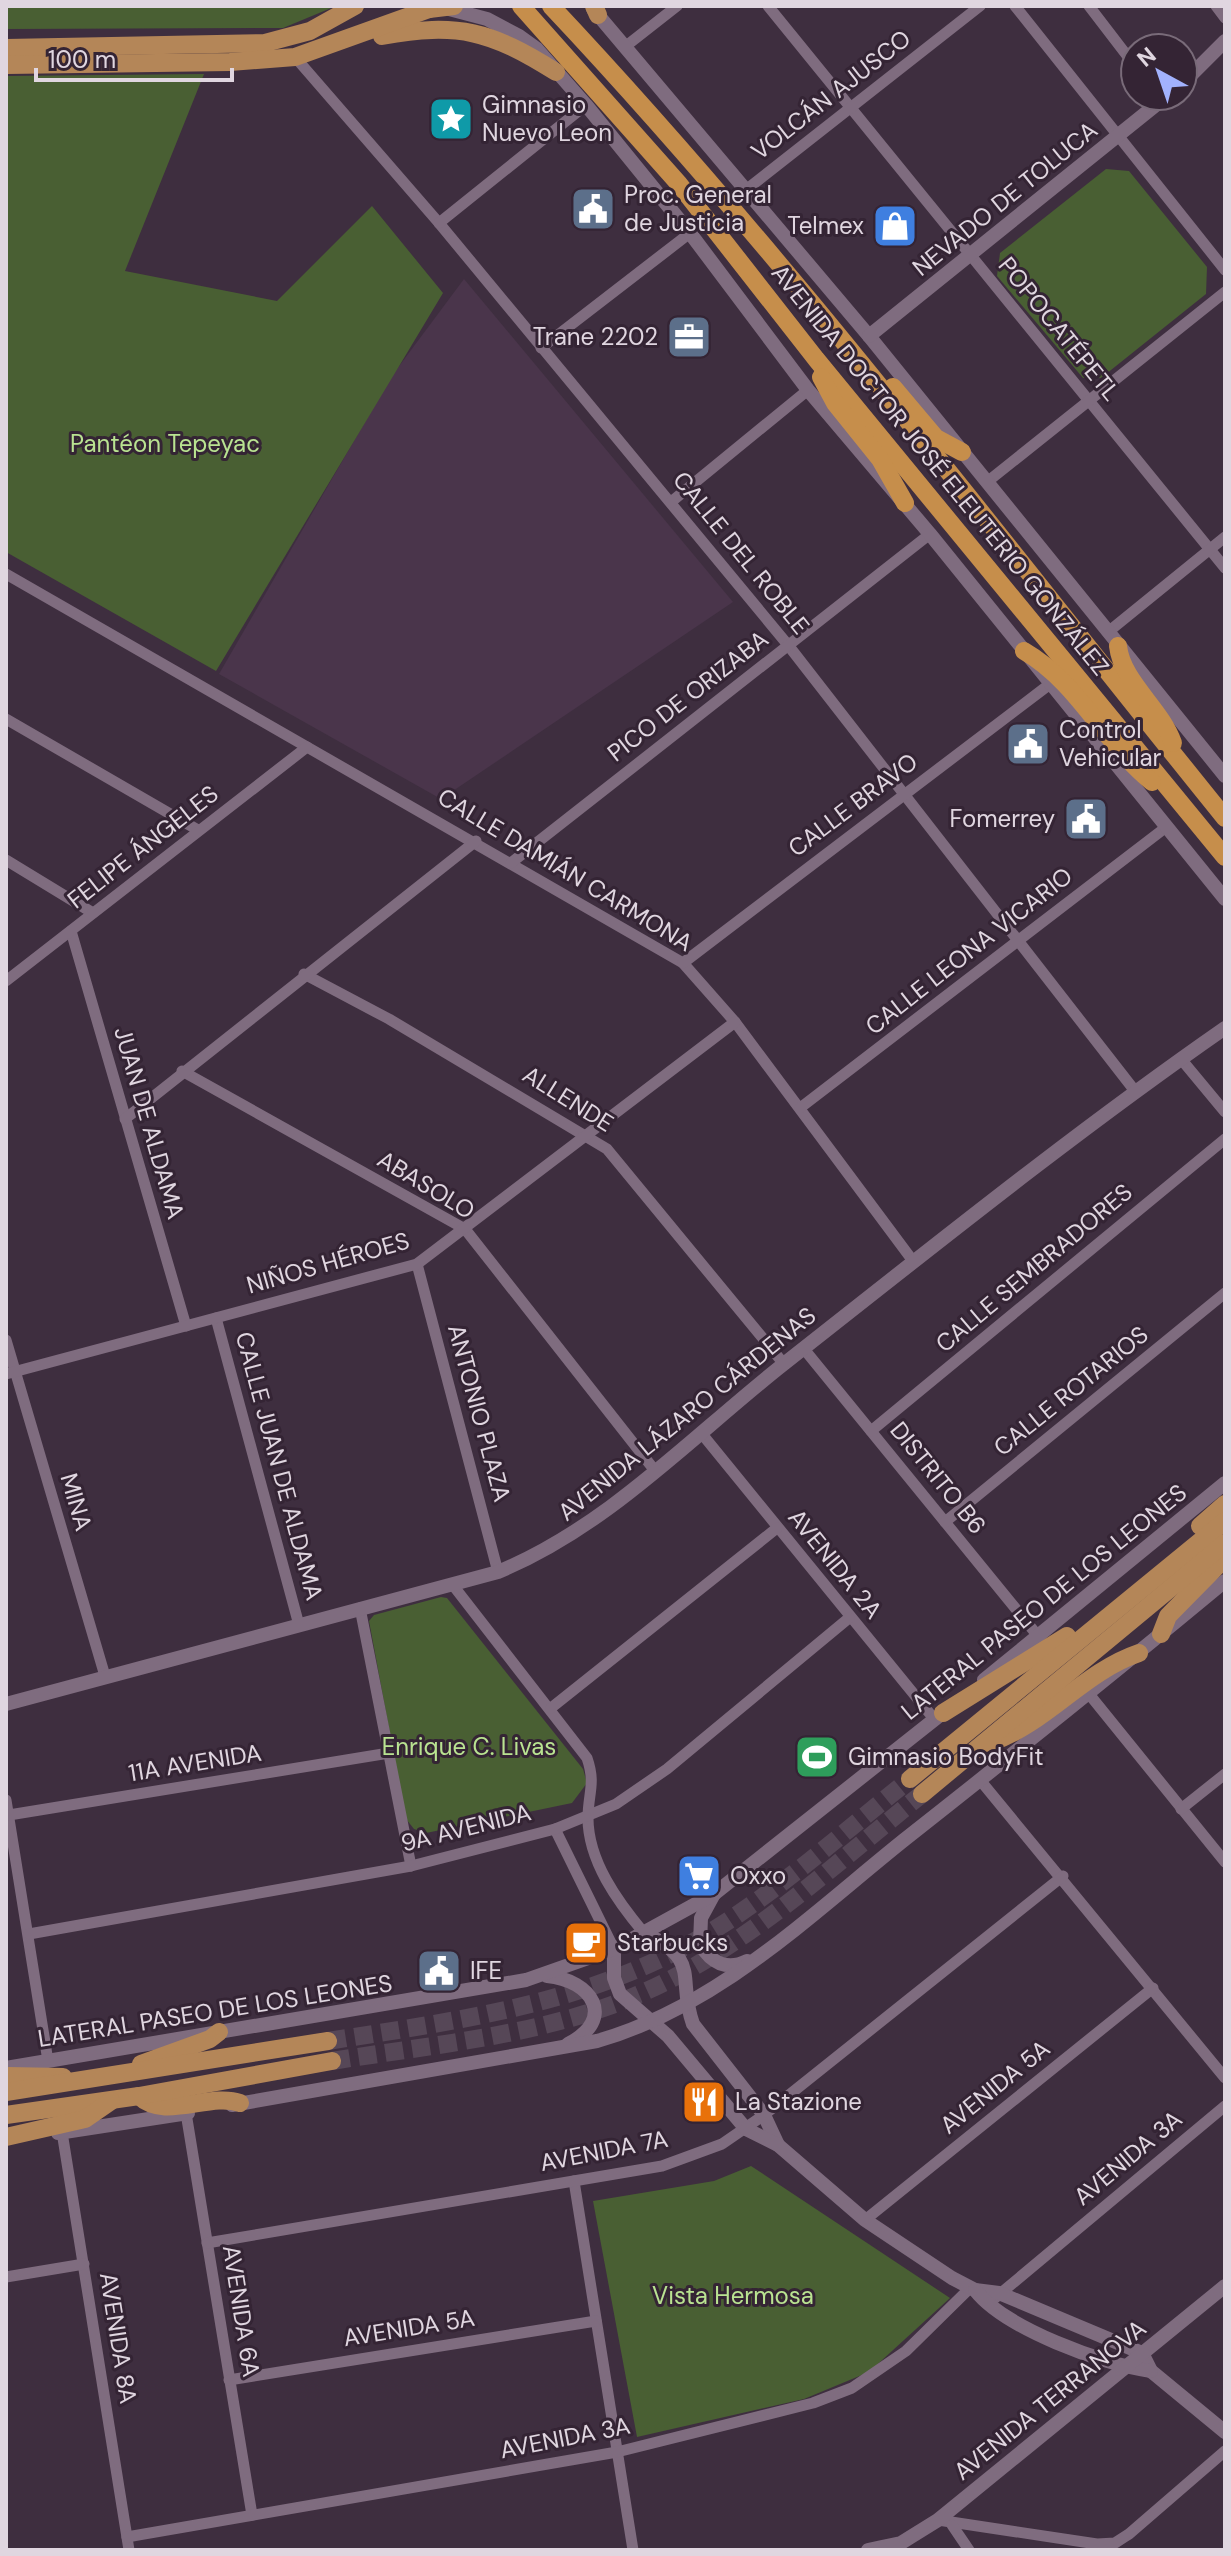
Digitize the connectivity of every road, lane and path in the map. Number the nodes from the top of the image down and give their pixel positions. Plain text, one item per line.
1 (342, 6) edge
2 (355, 6) edge
3 (521, 6) edge
4 (530, 6) edge
5 (551, 6) edge
6 (677, 6) edge
7 (768, 6) edge
8 (980, 6) edge
9 (1015, 6) edge
10 (1089, 6) edge
11 (1216, 6) edge
12 (452, 7) edge
13 (425, 8) edge
14 (594, 9) edge
15 (1225, 18) edge
16 (328, 24) junction
17 (1224, 38) edge
18 (347, 41) junction
19 (1119, 45) edge
20 (626, 46) junction
21 (6, 48) edge
22 (537, 49) junction
23 (295, 57) junction
24 (6, 65) edge
25 (1199, 70) edge
26 (556, 72) junction
27 (586, 105) junction
28 (851, 107) junction
29 (1146, 112) edge
30 (1117, 137) junction
31 (747, 189) junction
32 (439, 223) junction
33 (690, 233) junction
34 (971, 256) junction
35 (1225, 270) edge
36 (1225, 292) edge
37 (869, 336) junction
38 (541, 348) junction
39 (845, 348) junction
40 (816, 359) junction
41 (808, 390) junction
42 (1090, 402) junction
43 (962, 452) junction
44 (987, 482) junction
45 (671, 502) junction
46 (905, 503) junction
47 (930, 534) junction
48 (1225, 537) edge
49 (1210, 549) junction
50 (1225, 568) edge
51 (6, 574) edge
52 (1113, 639) junction
53 (788, 645) junction
54 (1024, 651) junction
55 (1050, 684) junction
56 (6, 719) edge
57 (307, 747) junction
58 (1178, 761) junction
59 (1225, 776) edge
60 (905, 793) junction
61 (1174, 795) junction
62 (1225, 818) edge
63 (1165, 828) junction
64 (198, 830) junction
65 (476, 841) junction
66 (1225, 857) edge
67 (6, 860) edge
68 (511, 863) junction
69 (1225, 899) edge
70 (93, 913) junction
71 (71, 931) junction
72 (1019, 940) junction
73 (683, 963) junction
74 (304, 974) junction
75 (6, 981) edge
76 (735, 1022) junction
77 (1225, 1028) edge
78 (1181, 1059) junction
79 (182, 1071) junction
80 (1135, 1091) junction
81 (800, 1108) junction
82 (1225, 1112) edge
83 (125, 1119) junction
84 (587, 1134) junction
85 (1225, 1139) edge
86 (465, 1229) junction
87 (913, 1261) junction
88 (417, 1264) junction
89 (1225, 1293) edge
90 (216, 1318) junction
91 (186, 1326) junction
92 (6, 1340) edge
93 (804, 1349) junction
94 (784, 1364) junction
95 (11, 1373) edge
96 (871, 1431) junction
97 (702, 1434) junction
98 (656, 1472) junction
99 (1225, 1483) edge
100 (1225, 1504) edge
101 (1225, 1521) edge
102 (945, 1522) junction
103 (777, 1528) junction
104 (1225, 1543) edge
105 (1225, 1558) edge
106 (498, 1572) junction
107 (1225, 1581) edge
108 (452, 1584) junction
109 (1131, 1596) junction
110 (360, 1608) junction
111 (849, 1618) junction
112 (299, 1625) junction
113 (1161, 1634) junction
114 (1038, 1636) junction
115 (1139, 1653) junction
116 (105, 1676) junction
117 (1089, 1694) junction
118 (6, 1704) edge
119 (551, 1708) junction
120 (939, 1716) junction
121 (979, 1746) junction
122 (389, 1753) junction
123 (1225, 1774) edge
124 (910, 1779) tunnel mouth
125 (980, 1780) junction
126 (922, 1794) tunnel mouth
127 (6, 1800) edge
128 (1181, 1809) junction
129 (9, 1815) junction
130 (588, 1816) junction
131 (555, 1829) junction
132 (1225, 1862) edge
133 (411, 1866) junction
134 (1063, 1876) junction
135 (714, 1894) junction
136 (644, 1933) junction
137 (29, 1934) junction
138 (614, 1949) junction
139 (761, 1955) junction
140 (542, 1976) junction
141 (1153, 1988) junction
142 (686, 2007) junction
143 (655, 2022) junction
144 (219, 2032) junction
145 (328, 2041) tunnel mouth
146 (557, 2049) junction
147 (48, 2061) junction
148 (332, 2061) tunnel mouth
149 (6, 2068) edge
150 (125, 2074) junction
151 (6, 2076) edge
152 (1225, 2078) edge
153 (73, 2082) junction
154 (6, 2092) edge
155 (139, 2096) junction
156 (112, 2099) junction
157 (240, 2103) junction
158 (1225, 2106) edge
159 (186, 2113) junction
160 (6, 2115) edge
161 (764, 2115) junction
162 (746, 2129) junction
163 (62, 2132) junction
164 (6, 2138) edge
165 (778, 2145) junction
166 (574, 2181) junction
167 (865, 2220) junction
168 (207, 2243) junction
169 (84, 2264) junction
170 (6, 2277) edge
171 (1225, 2286) edge
172 (972, 2289) junction
173 (999, 2293) junction
174 (988, 2307) junction
175 (596, 2321) junction
176 (1142, 2353) junction
177 (1125, 2368) junction
178 (1151, 2371) junction
179 (229, 2380) junction
180 (1225, 2432) edge
181 (1225, 2451) edge
182 (617, 2452) junction
183 (252, 2515) junction
184 (945, 2522) junction
185 (127, 2537) junction
186 (898, 2547) edge
187 (1118, 2547) edge
188 (129, 2550) edge
189 (633, 2550) edge
190 (868, 2550) edge
191 (969, 2550) edge

1 - 16 main road
2 - 16 main road
3 - 40 highway, AVENIDA DOCTOR JOSÉ ELEUTERIO GONZÁLEZ
4 - 22 street
5 - 39 highway, AVENIDA DOCTOR JOSÉ ELEUTERIO GONZÁLEZ
6 - 20 street
7 - 28 street, POPOCATÉPETL
8 - 28 street, VOLCÁN AJUSCO
9 - 30 street
10 - 19 street
11 - 15 street
12 - 13 main road
12 - 22 street, AVENIDA DOCTOR JOSÉ ELEUTERIO GONZÁLEZ
13 - 18 main road
14 - 20 street, AVENIDA DOCTOR JOSÉ ELEUTERIO GONZÁLEZ
16 - 21 main road
17 - 25 street
18 - 23 main road
18 - 26 main road
20 - 31 street, AVENIDA DOCTOR JOSÉ ELEUTERIO GONZÁLEZ
22 - 26 street, AVENIDA DOCTOR JOSÉ ELEUTERIO GONZÁLEZ
23 - 24 main road
23 - 32 street, CALLE DEL ROBLE
26 - 27 street, AVENIDA DOCTOR JOSÉ ELEUTERIO GONZÁLEZ
27 - 32 street
27 - 33 street, AVENIDA DOCTOR JOSÉ ELEUTERIO GONZÁLEZ
28 - 31 street, VOLCÁN AJUSCO
28 - 34 street, POPOCATÉPETL
29 - 30 street, NEVADO DE TOLUCA
30 - 34 street, NEVADO DE TOLUCA
30 - 35 street
31 - 37 street, AVENIDA DOCTOR JOSÉ ELEUTERIO GONZÁLEZ
32 - 38 street, CALLE DEL ROBLE
33 - 38 street
33 - 41 street, AVENIDA DOCTOR JOSÉ ELEUTERIO GONZÁLEZ
34 - 37 street, NEVADO DE TOLUCA
34 - 42 street, POPOCATÉPETL
36 - 42 street
37 - 43 street, AVENIDA DOCTOR JOSÉ ELEUTERIO GONZÁLEZ
38 - 45 street, CALLE DEL ROBLE
39 - 43 highway
39 - 58 highway, AVENIDA DOCTOR JOSÉ ELEUTERIO GONZÁLEZ
40 - 46 highway
40 - 61 highway, AVENIDA DOCTOR JOSÉ ELEUTERIO GONZÁLEZ
41 - 45 street
41 - 46 street, AVENIDA DOCTOR JOSÉ ELEUTERIO GONZÁLEZ
42 - 44 street
42 - 49 street, POPOCATÉPETL
43 - 44 street, AVENIDA DOCTOR JOSÉ ELEUTERIO GONZÁLEZ
44 - 52 street, AVENIDA DOCTOR JOSÉ ELEUTERIO GONZÁLEZ
45 - 53 street, CALLE DEL ROBLE
46 - 47 street, AVENIDA DOCTOR JOSÉ ELEUTERIO GONZÁLEZ
47 - 53 street, PICO DE ORIZABA
47 - 54 street, AVENIDA DOCTOR JOSÉ ELEUTERIO GONZÁLEZ
48 - 49 street
49 - 50 street, POPOCATÉPETL
49 - 52 street
51 - 57 street, CALLE DAMIÁN CARMONA
52 - 58 highway
52 - 59 street, AVENIDA DOCTOR JOSÉ ELEUTERIO GONZÁLEZ
53 - 60 street, CALLE DEL ROBLE
53 - 68 street, PICO DE ORIZABA
54 - 55 street, AVENIDA DOCTOR JOSÉ ELEUTERIO GONZÁLEZ
54 - 61 highway
55 - 60 street, CALLE BRAVO
55 - 63 street, AVENIDA DOCTOR JOSÉ ELEUTERIO GONZÁLEZ
56 - 64 street
57 - 64 street, FELIPE ÁNGELES
57 - 65 street, CALLE DAMIÁN CARMONA
58 - 62 highway, AVENIDA DOCTOR JOSÉ ELEUTERIO GONZÁLEZ
60 - 72 street, CALLE DEL ROBLE
60 - 73 street, CALLE BRAVO
61 - 66 highway, AVENIDA DOCTOR JOSÉ ELEUTERIO GONZÁLEZ
63 - 69 street, AVENIDA DOCTOR JOSÉ ELEUTERIO GONZÁLEZ
63 - 72 street, CALLE LEONA VICARIO
64 - 70 street, FELIPE ÁNGELES
65 - 68 street, CALLE DAMIÁN CARMONA
65 - 74 street
67 - 70 street
68 - 73 street, CALLE DAMIÁN CARMONA
70 - 71 street, FELIPE ÁNGELES
71 - 75 street, FELIPE ÁNGELES
71 - 83 street, JUAN DE ALDAMA
72 - 80 street, CALLE DEL ROBLE
72 - 81 street, CALLE LEONA VICARIO
73 - 76 street, CALLE DAMIÁN CARMONA
74 - 79 street
74 - 84 street, ALLENDE
76 - 81 street, CALLE DAMIÁN CARMONA
76 - 84 street, NIÑOS HÉROES
77 - 78 street, AVENIDA LÁZARO CÁRDENAS
78 - 80 street, AVENIDA LÁZARO CÁRDENAS
78 - 82 street
79 - 83 street
79 - 86 street, ABASOLO
80 - 87 street, AVENIDA LÁZARO CÁRDENAS
81 - 87 street, CALLE DAMIÁN CARMONA
83 - 91 street, JUAN DE ALDAMA
84 - 86 street, NIÑOS HÉROES
84 - 94 street, ALLENDE
85 - 96 street, CALLE SEMBRADORES
86 - 88 street, NIÑOS HÉROES
86 - 98 street, ABASOLO
87 - 93 street, AVENIDA LÁZARO CÁRDENAS
88 - 90 street, NIÑOS HÉROES
88 - 106 street, ANTONIO PLAZA
89 - 102 street, CALLE ROTARIOS
90 - 91 street, NIÑOS HÉROES
90 - 112 street, CALLE JUAN DE ALDAMA
91 - 95 street, NIÑOS HÉROES
92 - 95 street, MINA
93 - 94 street, AVENIDA LÁZARO CÁRDENAS
93 - 96 street, DISTRITO B6
94 - 97 street, AVENIDA LÁZARO CÁRDENAS
95 - 116 street, MINA
96 - 102 street, DISTRITO B6
97 - 98 street, AVENIDA LÁZARO CÁRDENAS
97 - 103 street, AVENIDA 2A
98 - 106 street, AVENIDA LÁZARO CÁRDENAS
99 - 114 street, LATERAL PASEO DE LOS LEONES
100 - 109 main road
101 - 109 main road
102 - 114 street, DISTRITO B6
103 - 111 street, AVENIDA 2A
103 - 119 street
104 - 121 main road
105 - 113 main road
106 - 108 street, AVENIDA LÁZARO CÁRDENAS
107 - 113 street
108 - 110 street, AVENIDA LÁZARO CÁRDENAS
108 - 119 street
109 - 120 main road
109 - 124 main road
110 - 112 street, AVENIDA LÁZARO CÁRDENAS
110 - 122 street
111 - 120 street, AVENIDA 2A
111 - 130 street, 9A AVENIDA
112 - 116 street, AVENIDA LÁZARO CÁRDENAS
113 - 115 street
114 - 120 street, LATERAL PASEO DE LOS LEONES
115 - 117 street
115 - 121 main road
116 - 118 street, AVENIDA LÁZARO CÁRDENAS
117 - 125 street
117 - 128 street
119 - 130 street
120 - 135 street, LATERAL PASEO DE LOS LEONES
121 - 126 main road
122 - 129 street, 11A AVENIDA
122 - 133 street
123 - 128 street
125 - 134 street
125 - 139 street
127 - 129 street
128 - 132 street
129 - 137 street
130 - 131 street, 9A AVENIDA
130 - 136 street
131 - 133 street, 9A AVENIDA
131 - 138 street
133 - 137 street, 9A AVENIDA
134 - 141 street
134 - 161 street, AVENIDA 7A
135 - 136 street, LATERAL PASEO DE LOS LEONES
135 - 139 street
136 - 138 street, LATERAL PASEO DE LOS LEONES
136 - 142 street
137 - 147 street
138 - 140 street, LATERAL PASEO DE LOS LEONES
138 - 143 street
139 - 142 street
140 - 144 street, LATERAL PASEO DE LOS LEONES
140 - 146 street
141 - 152 street
141 - 167 street, AVENIDA 5A
142 - 143 street
142 - 161 street
143 - 146 street
143 - 162 street
144 - 147 street, LATERAL PASEO DE LOS LEONES
144 - 150 main road
145 - 150 main road
146 - 157 street
147 - 149 street, LATERAL PASEO DE LOS LEONES
148 - 155 main road
150 - 153 main road
151 - 153 main road
153 - 154 main road
155 - 156 main road
155 - 157 main road
156 - 160 main road
156 - 164 main road
157 - 159 street
158 - 173 street, AVENIDA 3A
159 - 163 street
159 - 168 street, AVENIDA 6A
161 - 162 street, AVENIDA 7A
161 - 165 street
162 - 165 street
162 - 166 street, AVENIDA 7A
163 - 164 street
163 - 169 street, AVENIDA 8A
165 - 167 street
166 - 168 street, AVENIDA 7A
166 - 175 street
167 - 172 street
168 - 179 street, AVENIDA 6A
169 - 170 street
169 - 185 street, AVENIDA 8A
171 - 176 street, AVENIDA TERRANOVA
172 - 173 street
172 - 174 street
172 - 182 street, AVENIDA 3A
173 - 174 street, AVENIDA 3A
173 - 176 street
174 - 177 street
175 - 179 street, AVENIDA 5A
175 - 182 street
176 - 177 street, AVENIDA TERRANOVA
176 - 178 street
177 - 178 street
177 - 184 street, AVENIDA TERRANOVA
178 - 180 street
179 - 183 street, AVENIDA 6A
181 - 187 street
182 - 183 street, AVENIDA 3A
182 - 189 street
183 - 185 street, AVENIDA 3A
184 - 186 street, AVENIDA TERRANOVA
184 - 187 street
184 - 191 street
185 - 188 street, AVENIDA 8A
186 - 190 street, AVENIDA TERRANOVA

